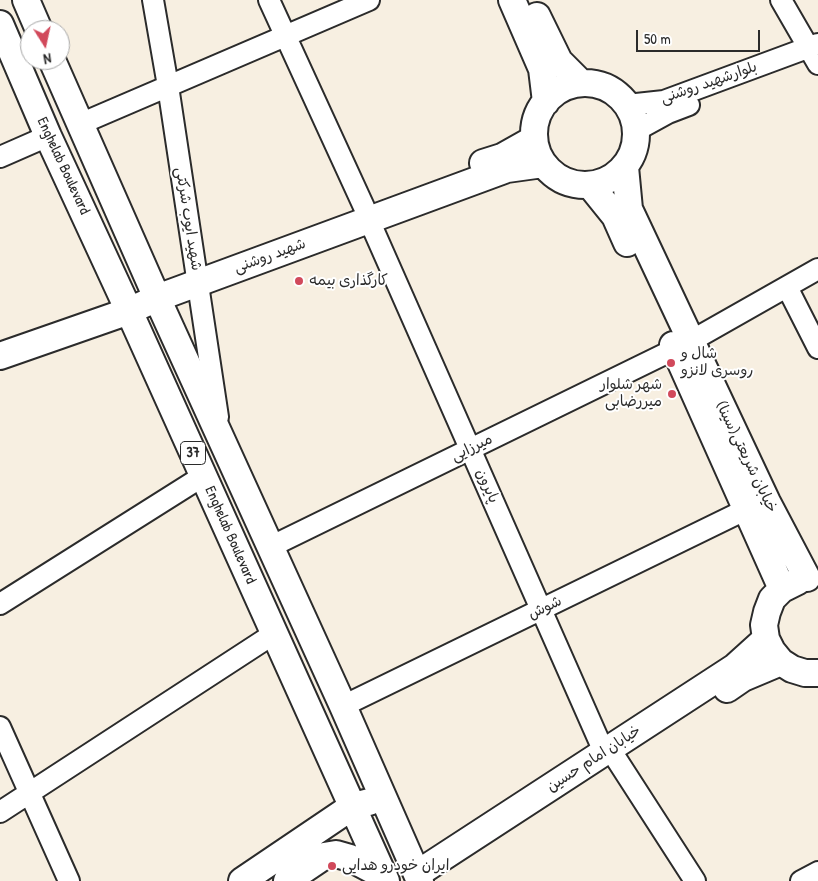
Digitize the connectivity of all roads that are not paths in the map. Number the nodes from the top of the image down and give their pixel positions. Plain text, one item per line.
1 (26, 0) edge
2 (153, 0) edge
3 (269, 0) edge
4 (369, 0) edge
5 (512, 0) edge
6 (530, 0) edge
7 (781, 0) edge
8 (35, 20) edge
9 (0, 24) edge
10 (286, 36) junction
11 (816, 55) edge
12 (56, 70) edge
13 (581, 84) junction
14 (168, 86) junction
15 (546, 102) junction
16 (628, 105) junction
17 (80, 124) junction
18 (637, 130) junction
19 (48, 136) junction
20 (534, 139) junction
21 (0, 157) edge
22 (543, 164) junction
23 (625, 167) junction
24 (590, 185) junction
25 (367, 213) junction
26 (818, 269) edge
27 (197, 276) junction
28 (787, 287) junction
29 (154, 292) junction
30 (126, 304) junction
31 (0, 340) edge
32 (683, 345) junction
33 (818, 348) edge
34 (0, 356) edge
35 (221, 439) junction
36 (470, 449) junction
37 (203, 476) junction
38 (747, 509) junction
39 (270, 547) junction
40 (812, 578) edge
41 (782, 589) junction
42 (0, 604) edge
43 (542, 610) junction
44 (275, 633) junction
45 (766, 639) junction
46 (781, 662) junction
47 (818, 673) edge
48 (343, 706) junction
49 (0, 727) edge
50 (610, 756) junction
51 (29, 792) junction
52 (384, 799) junction
53 (353, 806) junction
54 (0, 812) edge
55 (818, 872) edge
56 (385, 878) edge
57 (422, 879) edge
58 (69, 881) edge
59 (242, 881) edge
60 (288, 881) edge
61 (695, 881) edge
62 (801, 881) edge

1 - 8 main road
2 - 14 street, شهید ایوب شرکتی
3 - 10 street, پایرون
4 - 10 street
5 - 15 main road
6 - 13 main road
7 - 11 street
9 - 19 main road, Enghelab Boulevard / 37
10 - 14 street
10 - 25 street, پایرون
11 - 16 street, بلوارشهید روشنی
11 - 18 street, بلوارشهید روشنی
12 - 17 main road, Enghelab Boulevard / 37
13 - 15 main road
13 - 16 main road
14 - 17 street
14 - 27 street, شهید ایوب شرکتی
15 - 20 main road
16 - 18 main road
17 - 29 main road, Enghelab Boulevard / 37
18 - 23 main road
19 - 21 street
19 - 30 main road, Enghelab Boulevard / 37
20 - 22 main road
20 - 25 main road, شهید روشنی
22 - 24 main road
22 - 25 main road, شهید روشنی
23 - 24 main road
23 - 32 main road, خیابان شریعتی(سینا)
24 - 32 main road, خیابان شریعتی(سینا)
25 - 27 main road, شهید روشنی
25 - 36 street, پایرون
26 - 28 street, میرزایی
27 - 29 main road, شهید روشنی
27 - 35 street, شهید ایوب شرکتی
28 - 32 street, میرزایی
28 - 33 street
29 - 30 main road, شهید روشنی
29 - 35 main road, Enghelab Boulevard / 37
30 - 31 main road, شهید روشنی
30 - 34 main road, شهید روشنی
30 - 37 main road, Enghelab Boulevard / 37
32 - 36 street, میرزایی
32 - 38 main road, خیابان شریعتی(سینا)
32 - 40 main road, خیابان شریعتی(سینا)
35 - 39 main road, Enghelab Boulevard / 37
36 - 39 street, میرزایی
36 - 43 street, پایرون
37 - 42 street
37 - 44 main road, Enghelab Boulevard / 37
38 - 41 main road, خیابان شریعتی(سینا)
38 - 43 street, شوش
39 - 48 main road, Enghelab Boulevard / 37
40 - 41 main road
41 - 45 main road
43 - 48 street, شوش
43 - 50 street, پایرون
44 - 51 street
44 - 53 main road, Enghelab Boulevard / 37
45 - 46 main road
45 - 50 main road, خیابان امام حسین
46 - 47 main road
46 - 50 main road, خیابان امام حسین
48 - 52 main road, Enghelab Boulevard / 37
49 - 51 street
50 - 57 main road, خیابان امام حسین
50 - 61 street, پایرون
51 - 54 street
51 - 58 street
52 - 53 main road
52 - 57 main road, Enghelab Boulevard / 37
53 - 56 main road, Enghelab Boulevard / 37
53 - 59 main road
55 - 62 street
56 - 60 main road

